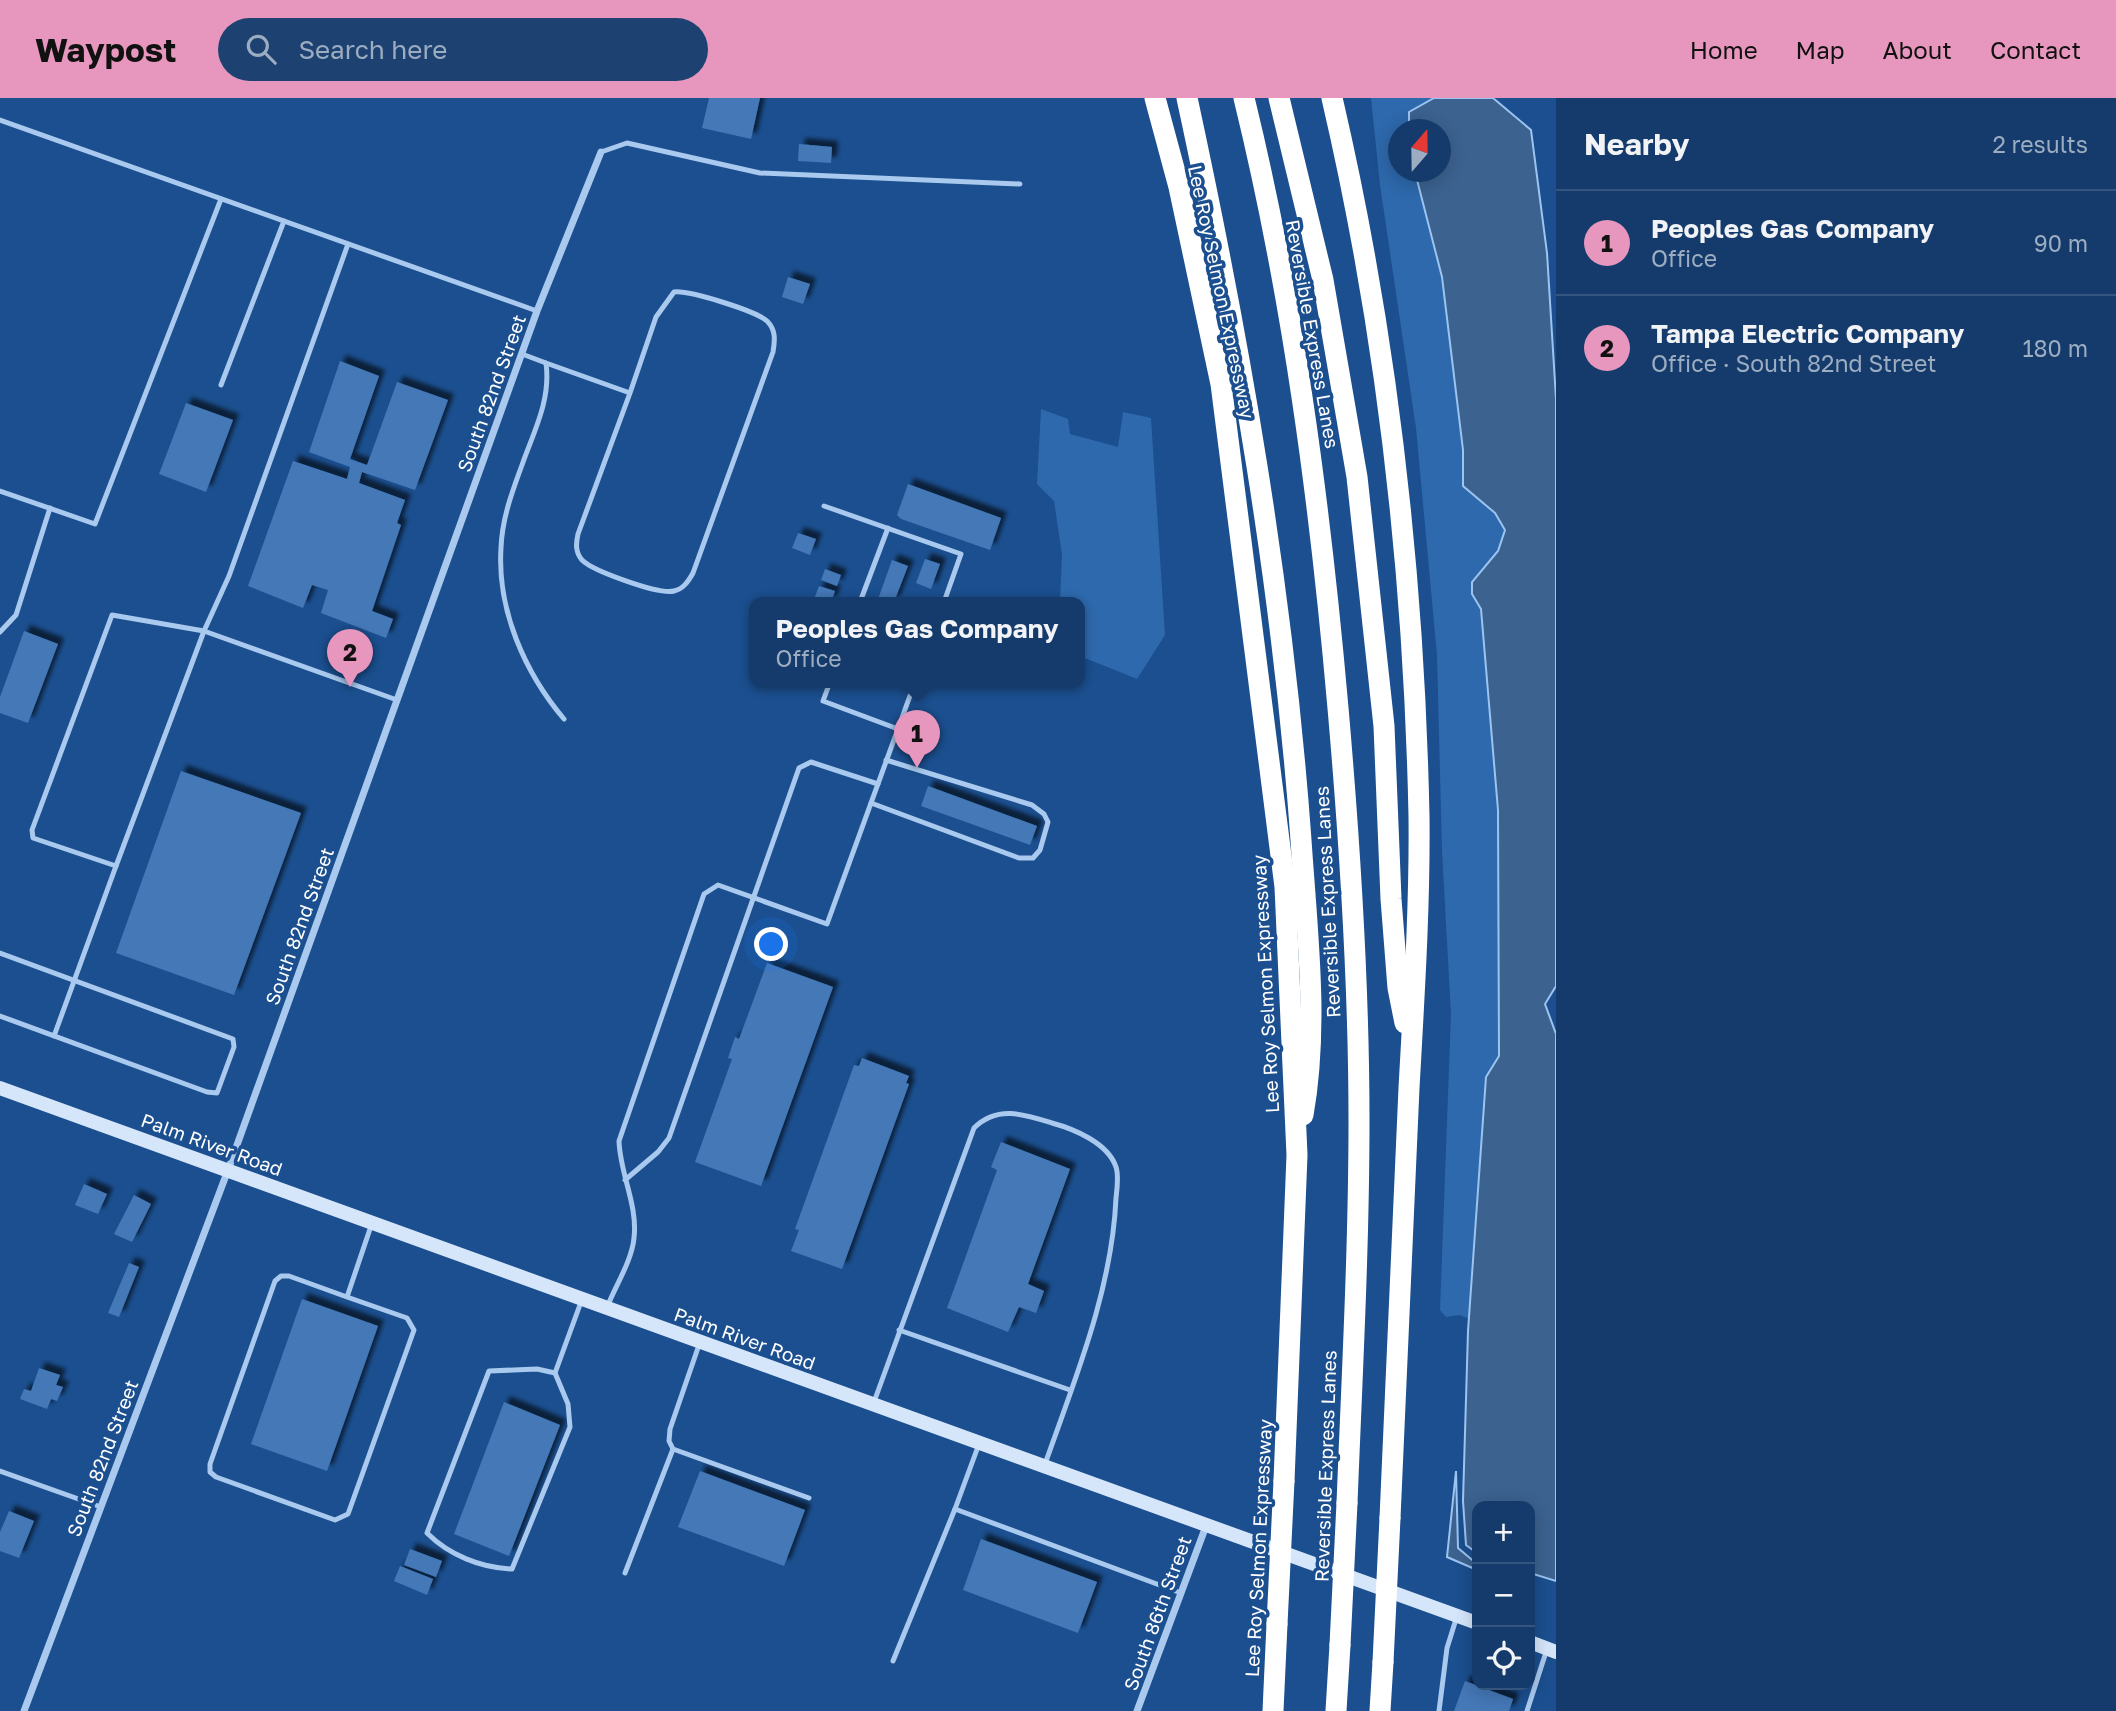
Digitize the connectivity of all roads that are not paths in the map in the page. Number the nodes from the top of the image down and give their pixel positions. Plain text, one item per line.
1 (1155, 98) edge
2 (1187, 98) edge
3 (1244, 98) edge
4 (1279, 98) edge
5 (1332, 98) edge
6 (0, 120) edge
7 (601, 152) joint
8 (1020, 184) dead end
9 (221, 199) junction
10 (284, 221) junction
11 (348, 244) junction
12 (537, 311) junction
13 (522, 354) junction
14 (546, 363) junction
15 (221, 385) dead end
16 (630, 393) junction
17 (0, 491) edge
18 (824, 506) dead end
19 (50, 508) junction
20 (888, 528) junction
21 (862, 597) edge
22 (946, 597) edge
23 (204, 631) junction
24 (0, 632) edge
25 (828, 688) edge
26 (913, 688) edge
27 (397, 699) junction
28 (564, 719) dead end
29 (898, 729) junction
30 (887, 760) junction
31 (878, 783) junction
32 (871, 803) junction
33 (116, 866) junction
34 (755, 898) junction
35 (0, 953) edge
36 (75, 982) junction
37 (0, 1016) edge
38 (54, 1036) junction
39 (1412, 1042) junction
40 (0, 1088) edge
41 (1297, 1155) junction
42 (228, 1170) junction
43 (625, 1180) junction
44 (372, 1223) junction
45 (347, 1297) junction
46 (583, 1299) junction
47 (607, 1308) junction
48 (899, 1330) junction
49 (700, 1342) junction
50 (555, 1373) junction
51 (1070, 1390) junction
52 (873, 1405) junction
53 (979, 1444) junction
54 (673, 1448) junction
55 (1044, 1468) junction
56 (0, 1471) edge
57 (809, 1499) dead end
58 (101, 1507) junction
59 (955, 1509) junction
60 (1206, 1526) junction
61 (625, 1573) dead end
62 (1181, 1593) junction
63 (1457, 1616) junction
64 (1472, 1621) edge
65 (1535, 1644) edge
66 (1552, 1650) edge
67 (893, 1661) dead end
68 (24, 1711) edge
69 (1137, 1711) edge
70 (1273, 1711) edge
71 (1336, 1711) edge
72 (1380, 1711) edge
73 (1439, 1711) edge
74 (1527, 1711) edge

1 - 41 highway, Lee Roy Selmon Expressway
2 - 41 highway
3 - 71 highway, Reversible Express Lanes, bridge
4 - 39 highway
5 - 39 highway
6 - 9 lane
7 - 8 lane
7 - 12 street, South 82nd Street
9 - 10 lane
9 - 19 lane
10 - 11 lane
10 - 15 lane
11 - 12 lane
11 - 23 lane
12 - 13 street, South 82nd Street
13 - 14 lane
13 - 27 street, South 82nd Street
14 - 16 lane
14 - 28 lane
16 - 16 lane
17 - 19 lane
18 - 20 lane
19 - 24 lane
20 - 21 lane
20 - 22 lane
23 - 27 lane
23 - 33 lane
23 - 33 lane
25 - 29 lane
26 - 29 lane
27 - 42 street, South 82nd Street
29 - 30 lane
30 - 31 lane
30 - 32 lane
31 - 32 lane
31 - 34 lane
32 - 34 lane
33 - 36 lane
34 - 43 lane
34 - 43 lane
35 - 36 lane
36 - 38 lane
36 - 38 lane
37 - 38 lane
39 - 72 highway, bridge
40 - 42 street, Palm River Road
41 - 70 highway, Lee Roy Selmon Expressway, bridge
42 - 44 street, Palm River Road
42 - 58 street, South 82nd Street
43 - 47 lane
44 - 45 lane
44 - 46 street, Palm River Road
45 - 45 lane
46 - 47 street, Palm River Road
46 - 50 lane
47 - 49 street, Palm River Road
48 - 51 lane
48 - 51 lane
48 - 52 lane
49 - 52 street, Palm River Road
49 - 54 lane
50 - 50 lane
51 - 55 lane
52 - 53 street, Palm River Road
53 - 55 street, Palm River Road
53 - 59 lane
54 - 57 lane
54 - 61 lane
55 - 60 street, Palm River Road
56 - 58 lane
58 - 68 street, South 82nd Street
59 - 62 lane
59 - 67 lane
60 - 62 street, South 86th Street
60 - 63 street, Palm River Road
62 - 69 street, South 86th Street
63 - 64 street, Palm River Road
63 - 73 lane
65 - 66 street
66 - 74 lane

